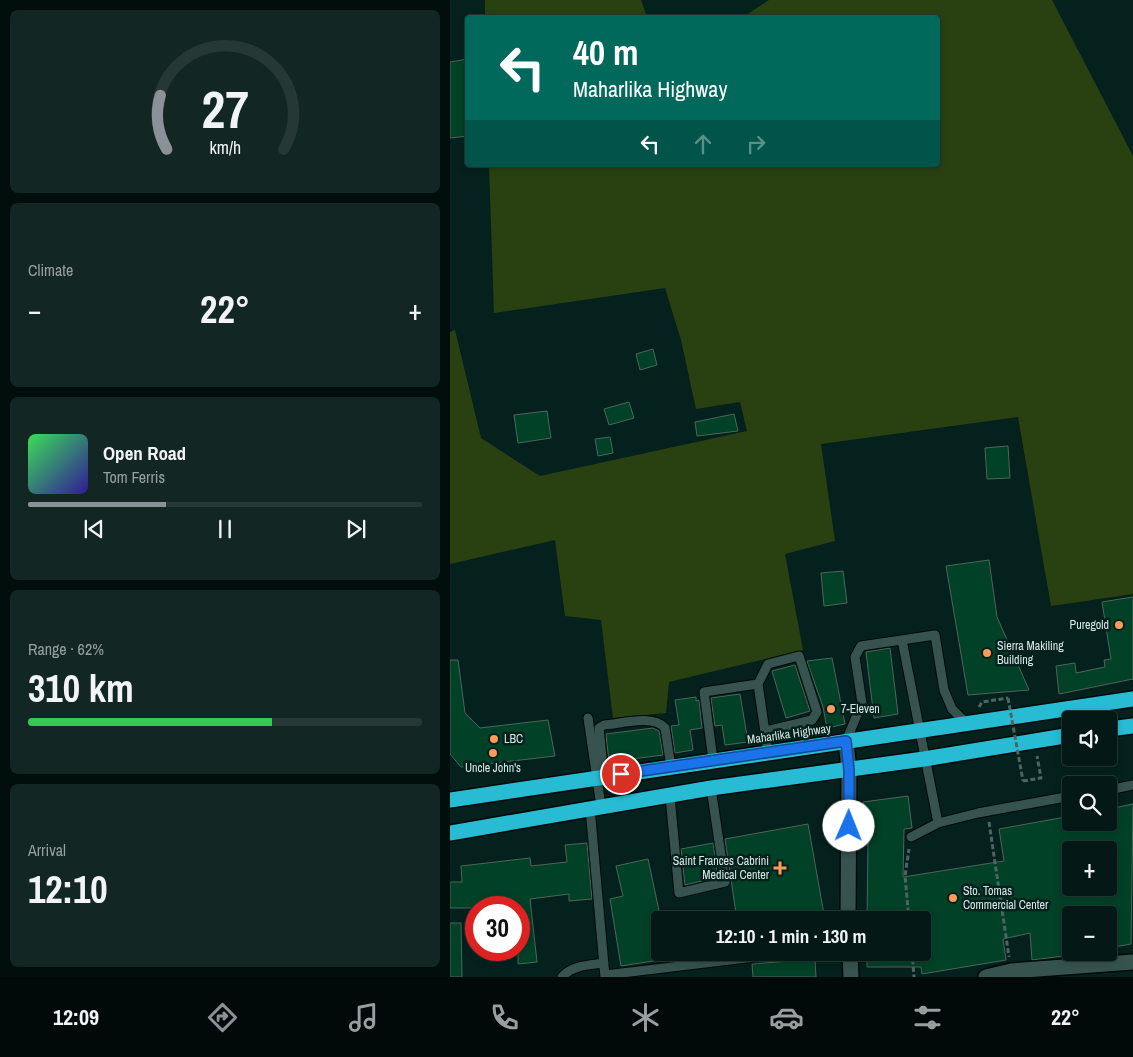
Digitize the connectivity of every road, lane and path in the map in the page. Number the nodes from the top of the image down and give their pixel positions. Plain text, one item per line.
1 (902, 640) junction
2 (758, 684) junction
3 (1133, 699) edge
4 (982, 702) dead end
5 (588, 718) dead end
6 (967, 724) junction
7 (1133, 726) edge
8 (919, 729) junction
9 (1117, 729) edge
10 (766, 731) junction
11 (1062, 736) edge
12 (1035, 740) junction
13 (846, 741) junction
14 (768, 753) junction
15 (924, 759) junction
16 (713, 760) junction
17 (671, 767) junction
18 (849, 770) junction
19 (601, 778) junction
20 (1133, 785) edge
21 (711, 788) junction
22 (1117, 788) edge
23 (670, 796) junction
24 (1062, 798) edge
25 (450, 800) edge
26 (596, 807) junction
27 (988, 812) junction
28 (938, 823) junction
29 (450, 832) edge
30 (911, 837) joint
31 (848, 911) edge
32 (908, 911) edge
33 (726, 961) edge
34 (850, 961) edge
35 (913, 961) edge
36 (1133, 962) edge
37 (604, 963) junction
38 (1011, 971) junction
39 (605, 976) edge
40 (562, 977) edge
41 (851, 977) edge
42 (914, 977) edge
43 (986, 977) edge

1 - 6 lane
1 - 8 lane
1 - 13 lane
2 - 10 lane
2 - 10 lane
2 - 16 lane
3 - 6 highway, Maharlika Highway
4 - 12 path, bridge
5 - 19 lane
6 - 8 highway, Maharlika Highway
7 - 9 highway
8 - 13 highway, Maharlika Highway
8 - 15 lane
10 - 14 lane
11 - 12 highway
12 - 15 highway
13 - 14 highway, Maharlika Highway
13 - 18 street
14 - 16 highway, Maharlika Highway
15 - 18 highway
15 - 28 lane
16 - 17 highway, Maharlika Highway
17 - 19 highway, Maharlika Highway
17 - 19 lane
18 - 21 highway
18 - 31 street
19 - 25 highway, Maharlika Highway
19 - 26 lane
20 - 22 lane
21 - 23 highway
21 - 23 lane
23 - 26 highway
24 - 27 lane
26 - 29 highway
26 - 37 lane
27 - 28 lane
27 - 38 path
28 - 30 lane
30 - 32 path
33 - 39 lane
34 - 41 street
35 - 42 path
36 - 38 street
37 - 39 lane
37 - 40 lane
38 - 43 street

